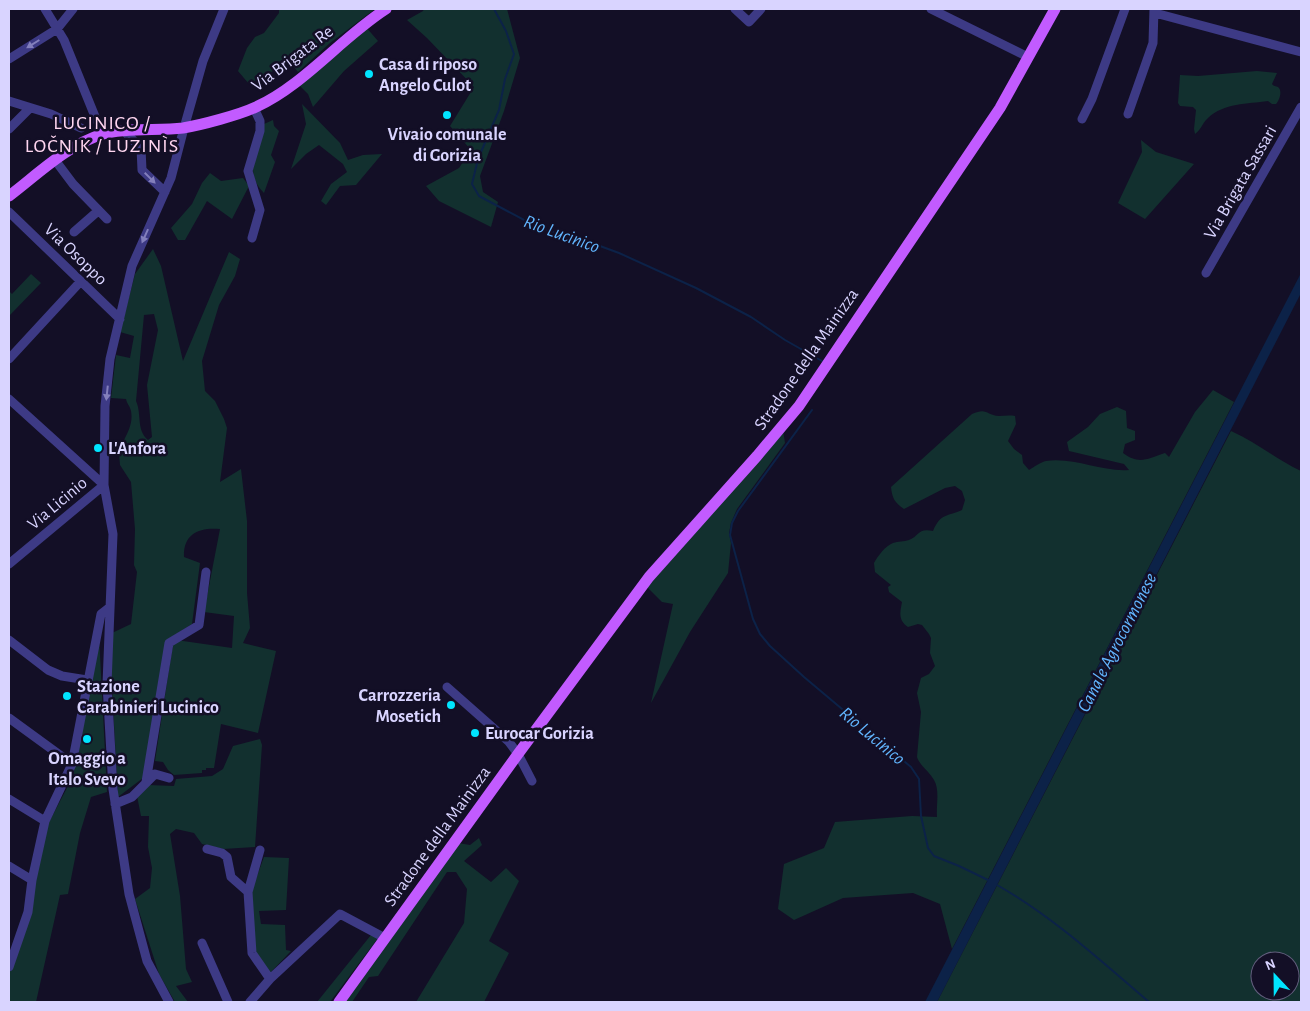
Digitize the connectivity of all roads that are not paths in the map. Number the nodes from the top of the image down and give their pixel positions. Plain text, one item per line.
1 (45, 9) edge
2 (72, 9) edge
3 (224, 9) edge
4 (386, 9) edge
5 (735, 9) edge
6 (761, 9) edge
7 (930, 9) edge
8 (1055, 9) edge
9 (1125, 9) edge
10 (941, 11) edge
11 (1155, 11) edge
12 (57, 29) junction
13 (1301, 52) edge
14 (1028, 57) junction
15 (9, 60) edge
16 (9, 101) edge
17 (1301, 107) edge
18 (30, 108) junction
19 (254, 108) junction
20 (1128, 114) dead end
21 (96, 119) junction
22 (1082, 119) dead end
23 (81, 128) junction
24 (184, 128) junction
25 (9, 129) edge
26 (125, 132) junction
27 (105, 134) junction
28 (87, 140) junction
29 (55, 160) junction
30 (165, 192) junction
31 (9, 196) edge
32 (98, 211) junction
33 (9, 212) edge
34 (107, 219) dead end
35 (74, 232) dead end
36 (252, 238) dead end
37 (1206, 273) dead end
38 (81, 281) junction
39 (120, 319) junction
40 (9, 359) edge
41 (9, 399) edge
42 (104, 486) junction
43 (9, 564) edge
44 (206, 572) dead end
45 (110, 607) junction
46 (9, 640) edge
47 (88, 680) junction
48 (447, 686) dead end
49 (9, 718) edge
50 (518, 754) junction
51 (72, 764) junction
52 (169, 778) dead end
53 (532, 781) dead end
54 (146, 782) junction
55 (9, 800) edge
56 (115, 804) junction
57 (45, 821) junction
58 (207, 849) dead end
59 (260, 850) dead end
60 (9, 866) edge
61 (32, 880) junction
62 (248, 892) junction
63 (385, 938) junction
64 (202, 943) dead end
65 (9, 967) edge
66 (270, 979) junction
67 (169, 1002) edge
68 (228, 1002) edge
69 (250, 1002) edge
70 (339, 1002) edge

1 - 12 street
2 - 12 street
3 - 24 street
4 - 19 main road, Via Brigata Re
5 - 6 street
7 - 10 street
8 - 14 main road, Stradone della Mainizza
9 - 22 street
10 - 14 street
11 - 13 street
11 - 20 street
12 -> 15 street
12 - 21 street
14 - 50 main road, Stradone della Mainizza
16 - 18 street
17 - 37 street, Via Brigata Sassari
18 - 23 street
18 - 25 street
19 - 24 main road, Via Brigata Re
19 - 36 street
21 - 23 street
21 - 27 street
23 - 28 street
24 - 26 main road, Via Brigata Re
24 - 30 street
26 - 27 main road, Via Brigata Re
26 -> 30 street
27 - 28 main road, Via Brigata Re
28 - 29 main road, Via Brigata Re
29 - 31 main road, Via Brigata Re
29 - 32 street
30 -> 39 street
32 - 34 street
32 - 35 street
33 - 38 street, Via Osoppo
38 - 39 street, Via Osoppo
38 - 40 street
39 -> 42 street
41 - 42 street
42 - 43 street, Via Licinio
42 - 45 street
44 - 54 street
45 - 47 street
45 - 56 street
46 - 47 street
47 - 51 street
48 - 50 street
49 - 51 street
50 - 53 street
50 - 63 main road, Stradone della Mainizza
51 - 57 street
52 - 54 street
54 - 56 street
55 - 57 street
56 - 67 street
57 - 61 street
58 - 62 street
59 - 62 street
60 - 61 street
61 - 65 street
62 - 66 street
63 - 66 street
63 - 70 main road, Stradone della Mainizza
64 - 68 street
66 - 69 street

